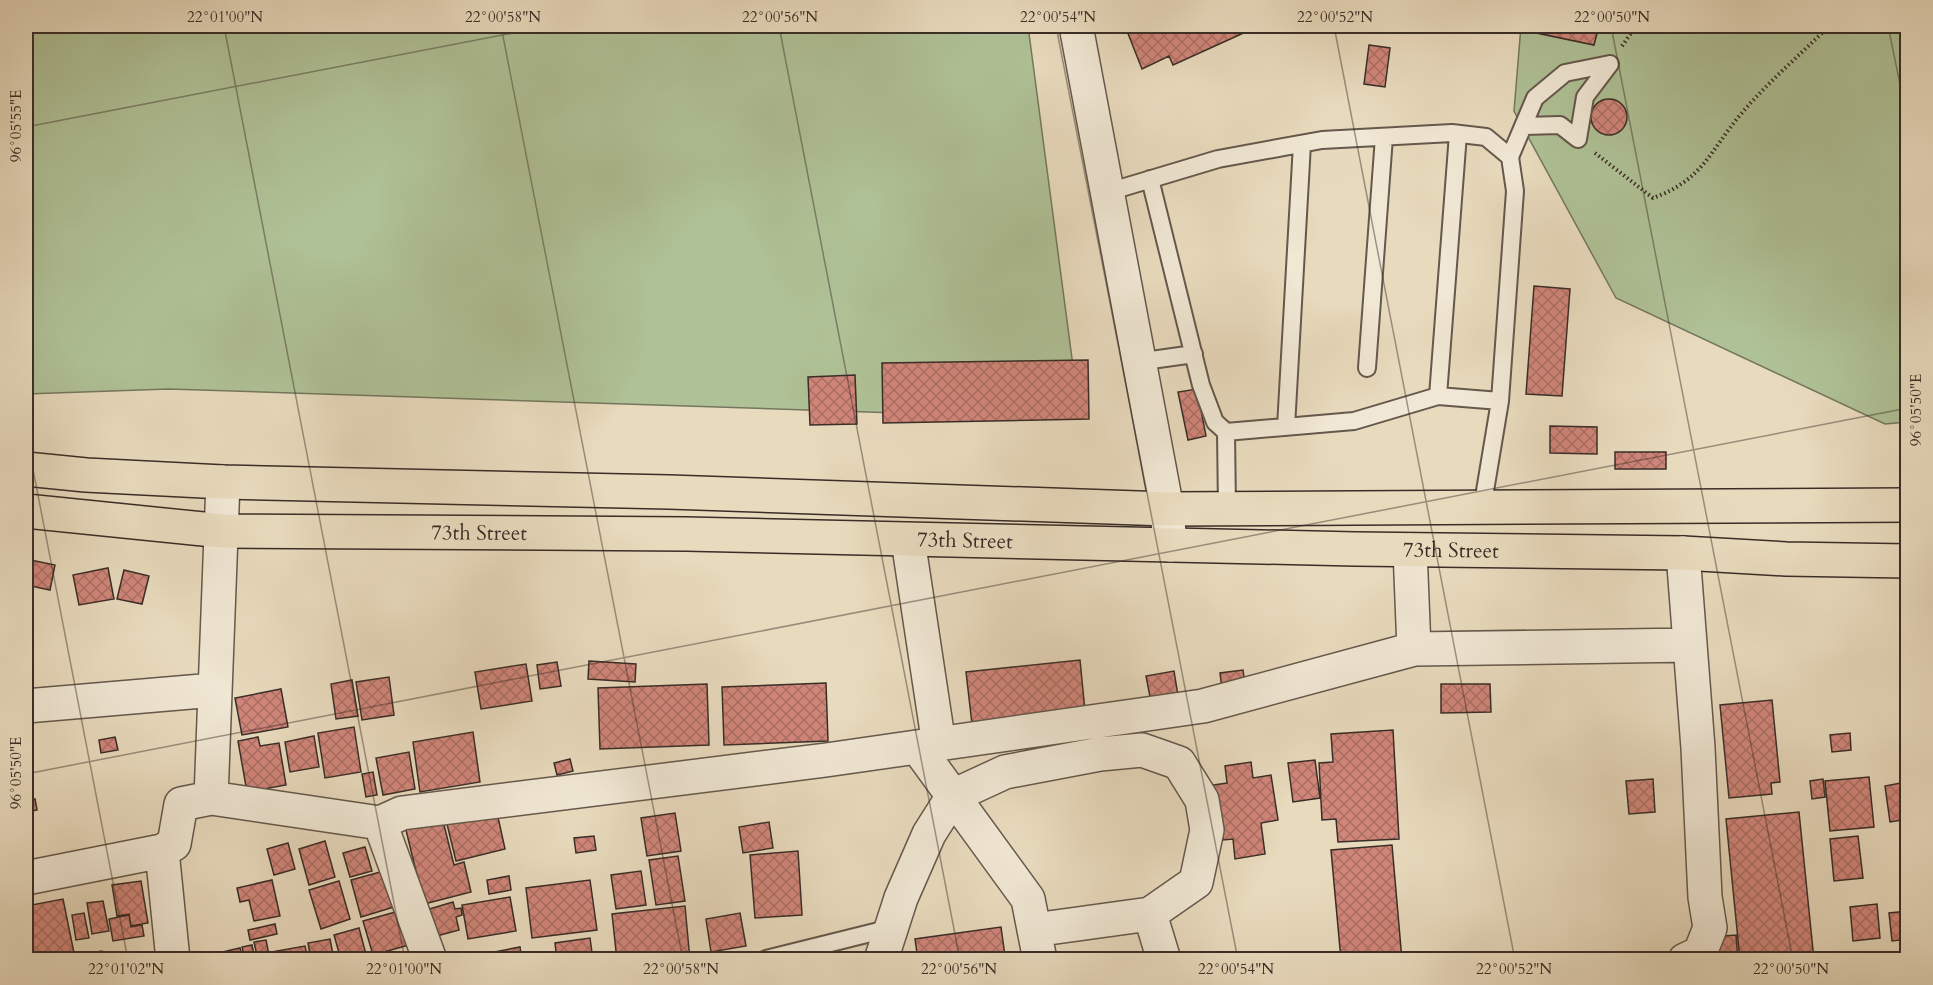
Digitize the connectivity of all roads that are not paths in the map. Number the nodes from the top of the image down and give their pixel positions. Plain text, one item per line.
1 (1076, 26) edge
2 (1523, 126) junction
3 (1458, 134) junction
4 (1384, 137) junction
5 (1302, 144) junction
6 (1510, 157) junction
7 (1150, 179) junction
8 (1108, 192) junction
9 (1194, 354) junction
10 (1137, 362) junction
11 (1367, 368) dead end
12 (1438, 396) junction
13 (1500, 401) junction
14 (1286, 427) junction
15 (1226, 432) junction
16 (26, 469) edge
17 (223, 482) junction
18 (1908, 505) edge
19 (1167, 509) junction
20 (1227, 509) junction
21 (1482, 509) junction
22 (26, 511) edge
23 (223, 531) junction
24 (908, 540) junction
25 (1170, 545) junction
26 (1410, 550) junction
27 (1683, 553) junction
28 (1908, 561) edge
29 (1690, 645) junction
30 (1414, 649) junction
31 (214, 690) junction
32 (26, 706) edge
33 (928, 746) junction
34 (952, 796) junction
35 (211, 798) junction
36 (380, 823) junction
37 (162, 851) junction
38 (26, 878) edge
39 (1150, 914) junction
40 (891, 928) junction
41 (1037, 945) edge
42 (766, 959) edge
43 (173, 960) edge
44 (430, 960) edge
45 (881, 960) edge
46 (1164, 960) edge
47 (1686, 960) edge

1 - 8 street
2 - 2 lane
2 - 6 lane
3 - 4 lane
3 - 6 lane
3 - 12 lane
4 - 5 lane
4 - 11 lane
5 - 7 lane
5 - 14 lane
6 - 13 lane
7 - 8 lane
7 - 9 lane
8 - 10 street
9 - 10 lane
9 - 15 lane
10 - 19 street
12 - 13 lane
12 - 14 lane
13 - 21 lane
14 - 15 lane
15 - 20 lane
16 - 17 main road, 73th Street
17 - 19 main road, 73th Street
17 - 23 street
18 - 21 main road, 73th Street
19 - 20 main road, 73th Street
19 - 25 street
20 - 21 main road, 73th Street
22 - 23 main road, 73th Street
23 - 24 main road, 73th Street
23 - 31 street
24 - 25 main road, 73th Street
24 - 33 street
25 - 26 main road, 73th Street
26 - 27 main road, 73th Street
26 - 30 street
27 - 28 main road, 73th Street
27 - 29 street
29 - 30 street
29 - 47 street
30 - 33 street
31 - 32 street
31 - 35 street
33 - 34 street
33 - 36 street
34 - 39 street
34 - 40 street
34 - 41 street
35 - 36 street
35 - 37 street
36 - 44 street
37 - 38 street
37 - 43 street
39 - 41 street
39 - 46 street
40 - 42 lane
40 - 45 street

